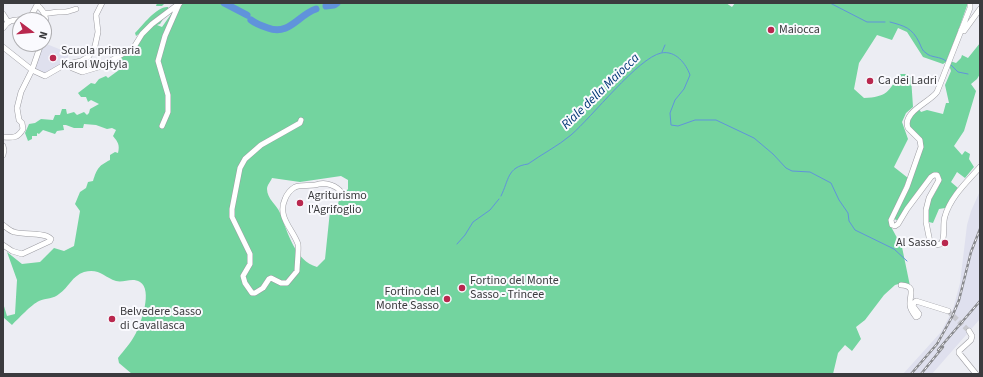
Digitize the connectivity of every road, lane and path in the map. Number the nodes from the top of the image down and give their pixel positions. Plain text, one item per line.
1 (102, 3) edge
2 (180, 3) edge
3 (970, 3) edge
4 (38, 4) edge
5 (76, 9) dead end
6 (980, 9) edge
7 (44, 12) edge
8 (52, 13) edge
9 (3, 14) edge
10 (8, 22) junction
11 (3, 28) edge
12 (961, 30) junction
13 (3, 47) edge
14 (38, 52) edge
15 (69, 64) junction
16 (32, 70) junction
17 (301, 120) dead end
18 (162, 126) dead end
19 (3, 137) edge
20 (3, 146) edge
21 (3, 156) edge
22 (980, 167) edge
23 (340, 192) dead end
24 (3, 225) edge
25 (3, 245) edge
26 (900, 285) dead end
27 (948, 311) tunnel mouth
28 (969, 331) dead end
29 (976, 374) edge

1 - 15 street
2 - 15 street
2 - 18 street
3 - 12 street
4 - 7 street
4 - 10 street
5 - 8 street
6 - 12 street
9 - 10 street
10 - 11 street
12 - 22 street
13 - 16 street
14 - 16 street
15 - 16 street
16 - 19 street
17 - 23 street
20 - 21 street
24 - 25 street
26 - 27 street
28 - 29 street

